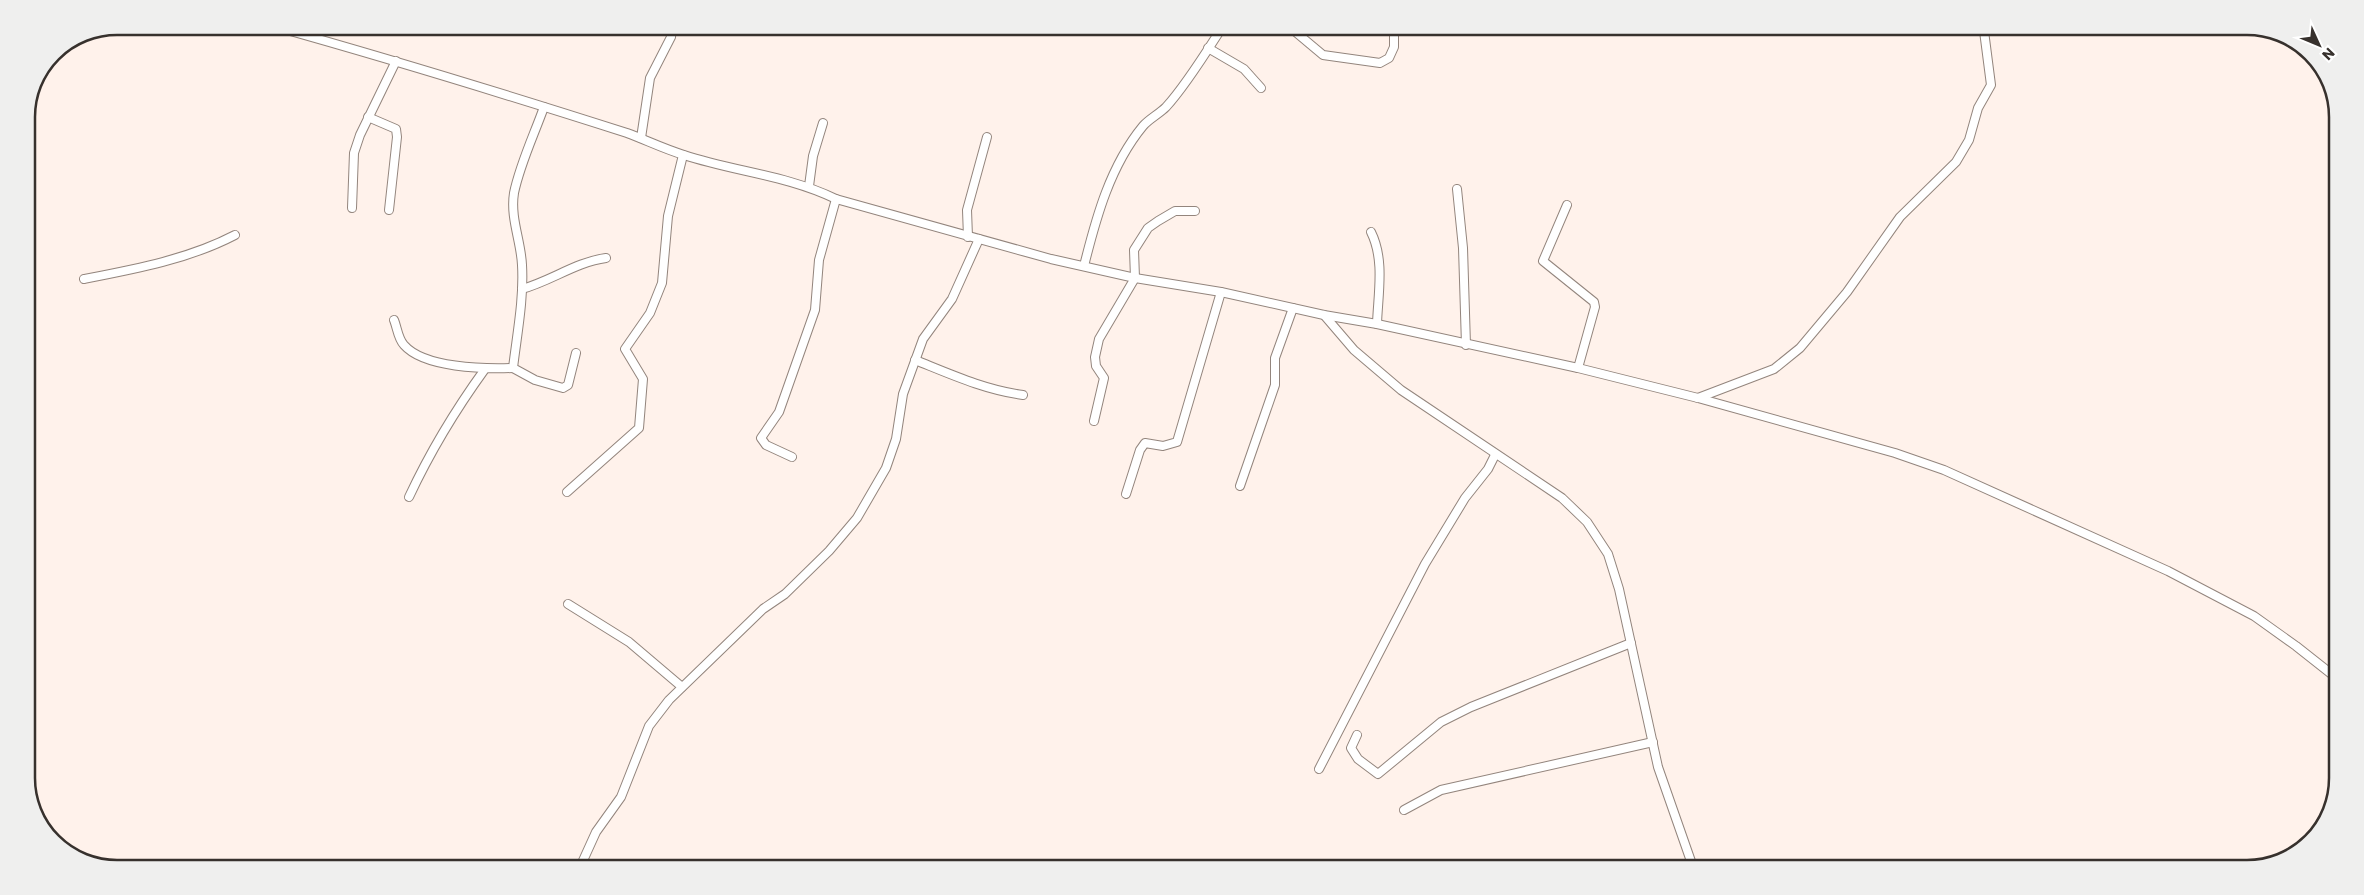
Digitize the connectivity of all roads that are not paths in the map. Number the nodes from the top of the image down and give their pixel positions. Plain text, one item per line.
1 (305, 35) edge
2 (671, 35) edge
3 (1217, 35) edge
4 (1299, 35) edge
5 (1394, 35) edge
6 (1985, 35) edge
7 (1208, 48) junction
8 (396, 60) junction
9 (1261, 88) dead end
10 (544, 106) junction
11 (368, 116) junction
12 (823, 123) dead end
13 (987, 137) dead end
14 (641, 138) junction
15 (684, 155) junction
16 (809, 186) junction
17 (1457, 189) dead end
18 (836, 199) junction
19 (1567, 205) dead end
20 (352, 208) dead end
21 (389, 210) dead end
22 (1196, 212) dead end
23 (1371, 232) dead end
24 (235, 235) dead end
25 (968, 237) junction
26 (978, 239) junction
27 (606, 258) dead end
28 (1084, 266) junction
29 (1135, 278) junction
30 (84, 279) dead end
31 (522, 289) junction
32 (1222, 292) junction
33 (1293, 308) junction
34 (1324, 315) junction
35 (394, 320) dead end
36 (1377, 324) junction
37 (1466, 345) junction
38 (576, 353) dead end
39 (915, 360) junction
40 (513, 368) junction
41 (1578, 368) junction
42 (485, 369) junction
43 (1023, 395) dead end
44 (1698, 398) junction
45 (1094, 421) dead end
46 (1495, 455) junction
47 (792, 457) dead end
48 (1240, 486) dead end
49 (567, 492) dead end
50 (1126, 494) dead end
51 (409, 498) dead end
52 (568, 604) dead end
53 (1631, 643) junction
54 (2329, 672) edge
55 (682, 687) junction
56 (1357, 735) dead end
57 (1653, 742) junction
58 (1319, 769) dead end
59 (1404, 810) dead end
60 (583, 860) edge
61 (1690, 860) edge

1 - 8 street
2 - 14 street
3 - 7 street
4 - 5 street
6 - 44 street
7 - 9 street
7 - 28 street
8 - 10 street
8 - 11 street
10 - 14 street
10 - 31 street
11 - 20 street
11 - 21 street
12 - 16 street
13 - 25 street
14 - 15 street
15 - 16 street
15 - 49 street
16 - 18 street
17 - 37 street
18 - 25 street
18 - 47 street
19 - 41 street
22 - 29 street
23 - 36 street
24 - 30 street
25 - 26 street
26 - 28 street
26 - 39 street
27 - 31 street
28 - 29 street
29 - 32 street
29 - 45 street
31 - 40 street
32 - 33 street
32 - 50 street
33 - 34 street
33 - 48 street
34 - 36 street
34 - 46 street
35 - 42 street
36 - 37 street
37 - 41 street
38 - 40 street
39 - 43 street
39 - 55 street
40 - 42 street
41 - 44 street
42 - 51 street
44 - 54 street
46 - 53 street
46 - 58 street
52 - 55 street
53 - 56 street
53 - 57 street
55 - 60 street
57 - 59 street
57 - 61 street

